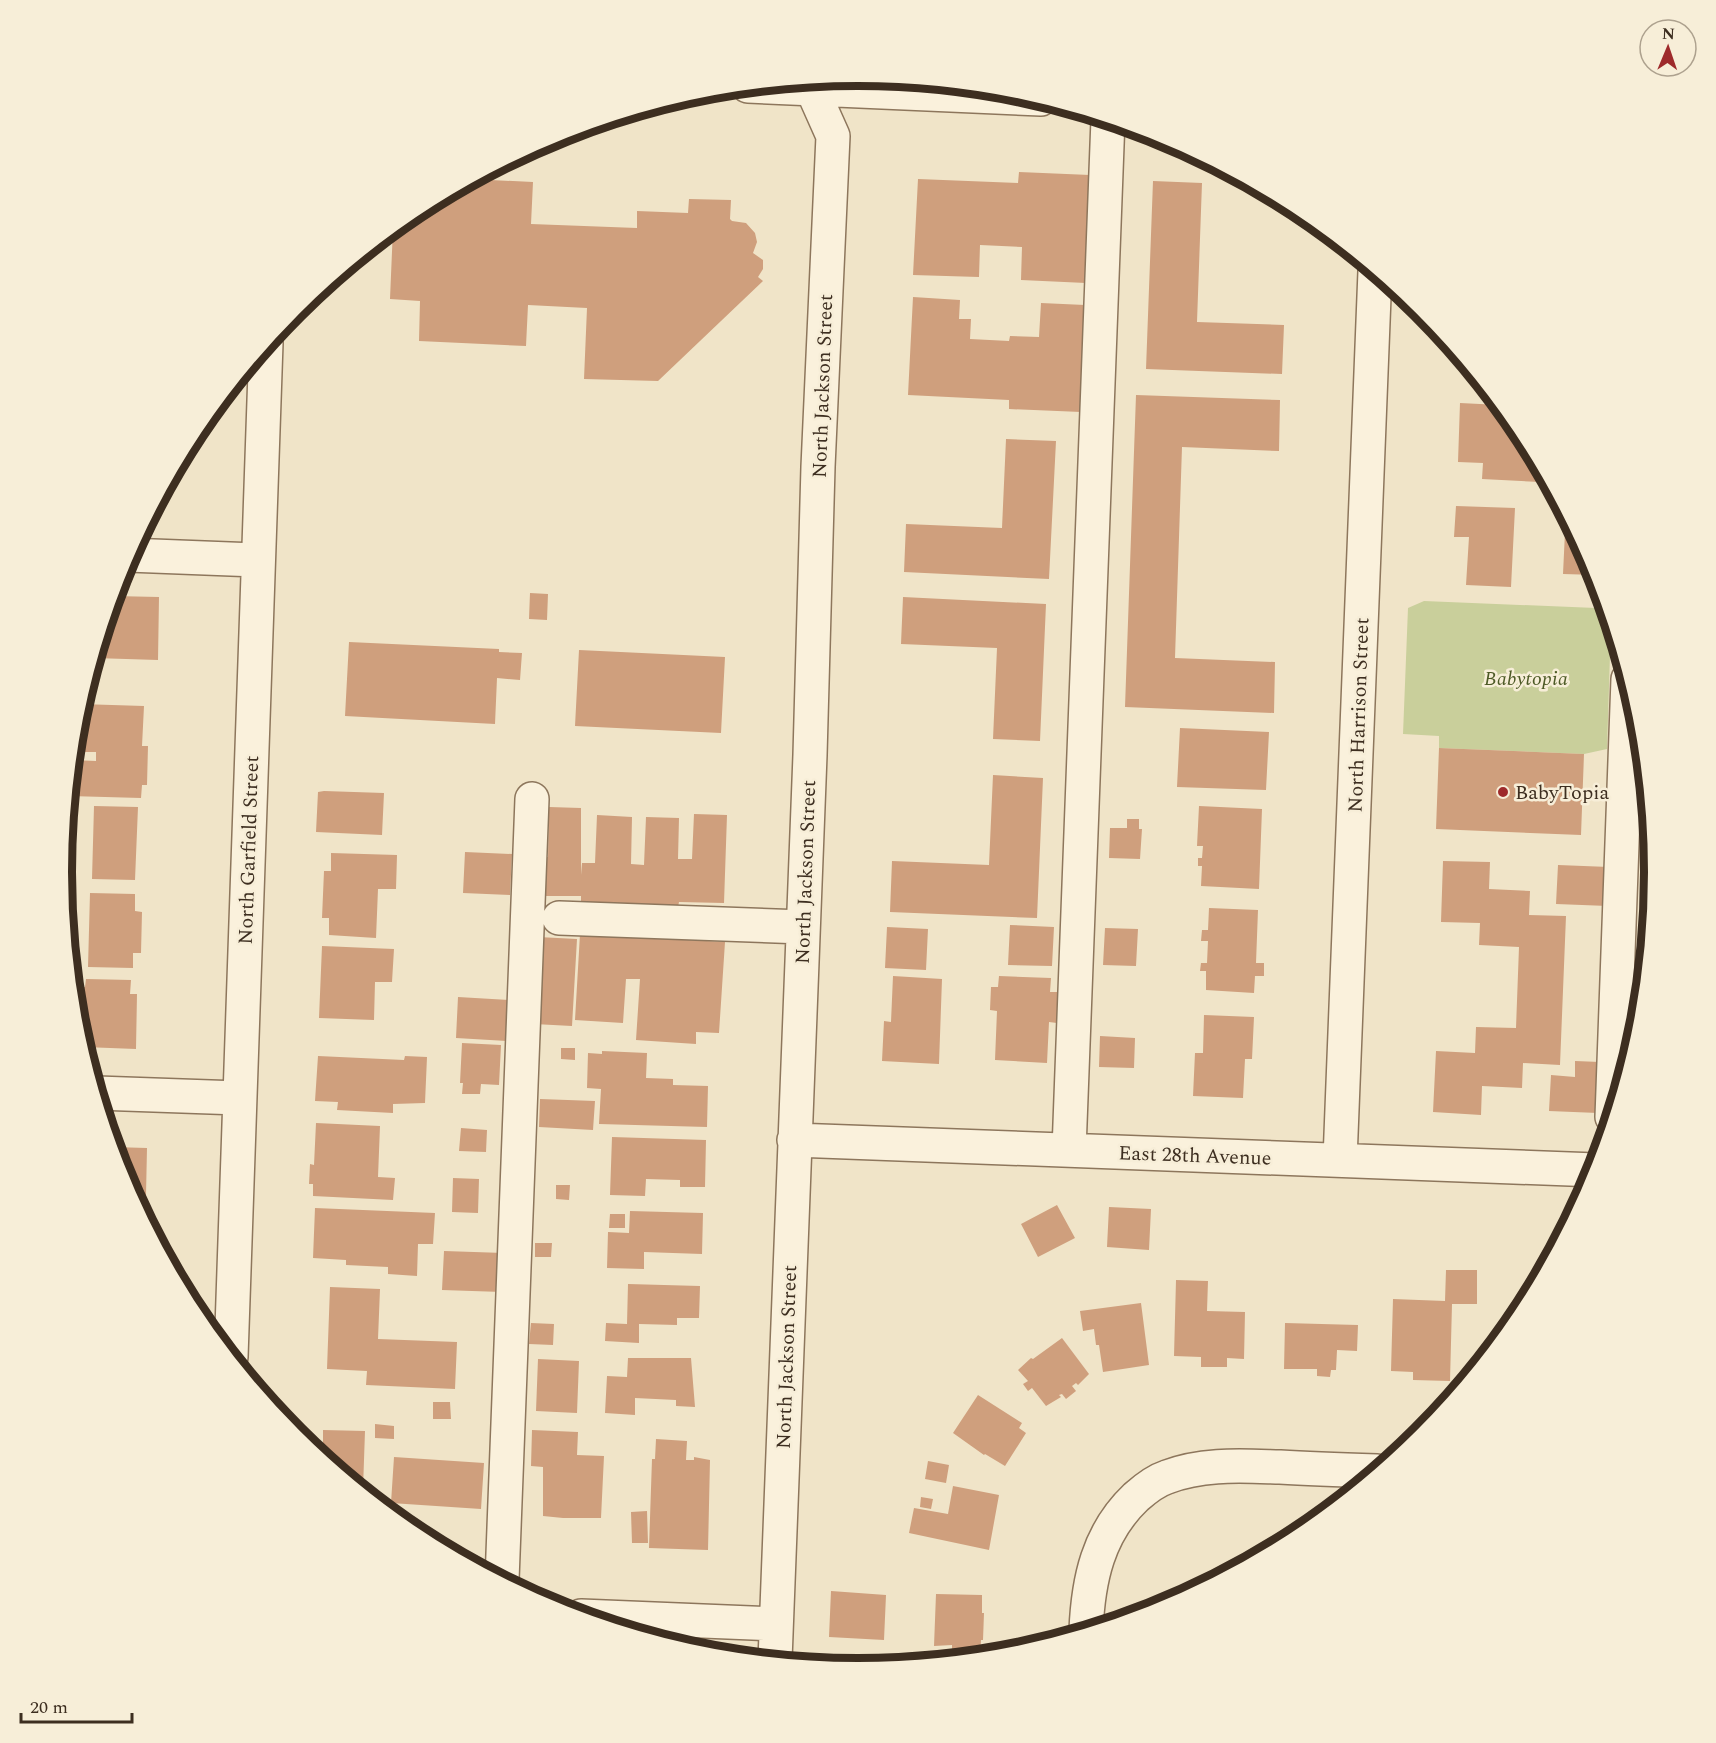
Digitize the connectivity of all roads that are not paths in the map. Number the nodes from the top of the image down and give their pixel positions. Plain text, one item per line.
1 (845, 86) edge
2 (811, 87) edge
3 (977, 95) edge
4 (1108, 126) edge
5 (1375, 280) edge
6 (266, 355) edge
7 (139, 555) edge
8 (258, 560) junction
9 (1627, 709) edge
10 (532, 799) dead end
11 (559, 918) dead end
12 (803, 927) junction
13 (1613, 1088) edge
14 (105, 1093) edge
15 (239, 1098) junction
16 (794, 1140) junction
17 (1069, 1150) junction
18 (1340, 1160) junction
19 (1585, 1170) edge
20 (231, 1346) edge
21 (1366, 1471) edge
22 (502, 1572) edge
23 (609, 1617) edge
24 (1086, 1623) edge
25 (776, 1624) junction
26 (775, 1653) edge

1 - 3 street
2 - 12 street, North Jackson Street
4 - 17 street
5 - 18 street, North Harrison Street
6 - 8 street, North Garfield Street
7 - 8 street
8 - 15 street, North Garfield Street
9 - 13 street
10 - 22 street
11 - 12 street
12 - 16 street, North Jackson Street
14 - 15 street
15 - 20 street, North Garfield Street
16 - 17 street, East 28th Avenue
16 - 25 street, North Jackson Street
17 - 18 street, East 28th Avenue
18 - 19 street, East 28th Avenue
21 - 24 street
23 - 25 street
25 - 26 street, North Jackson Street

